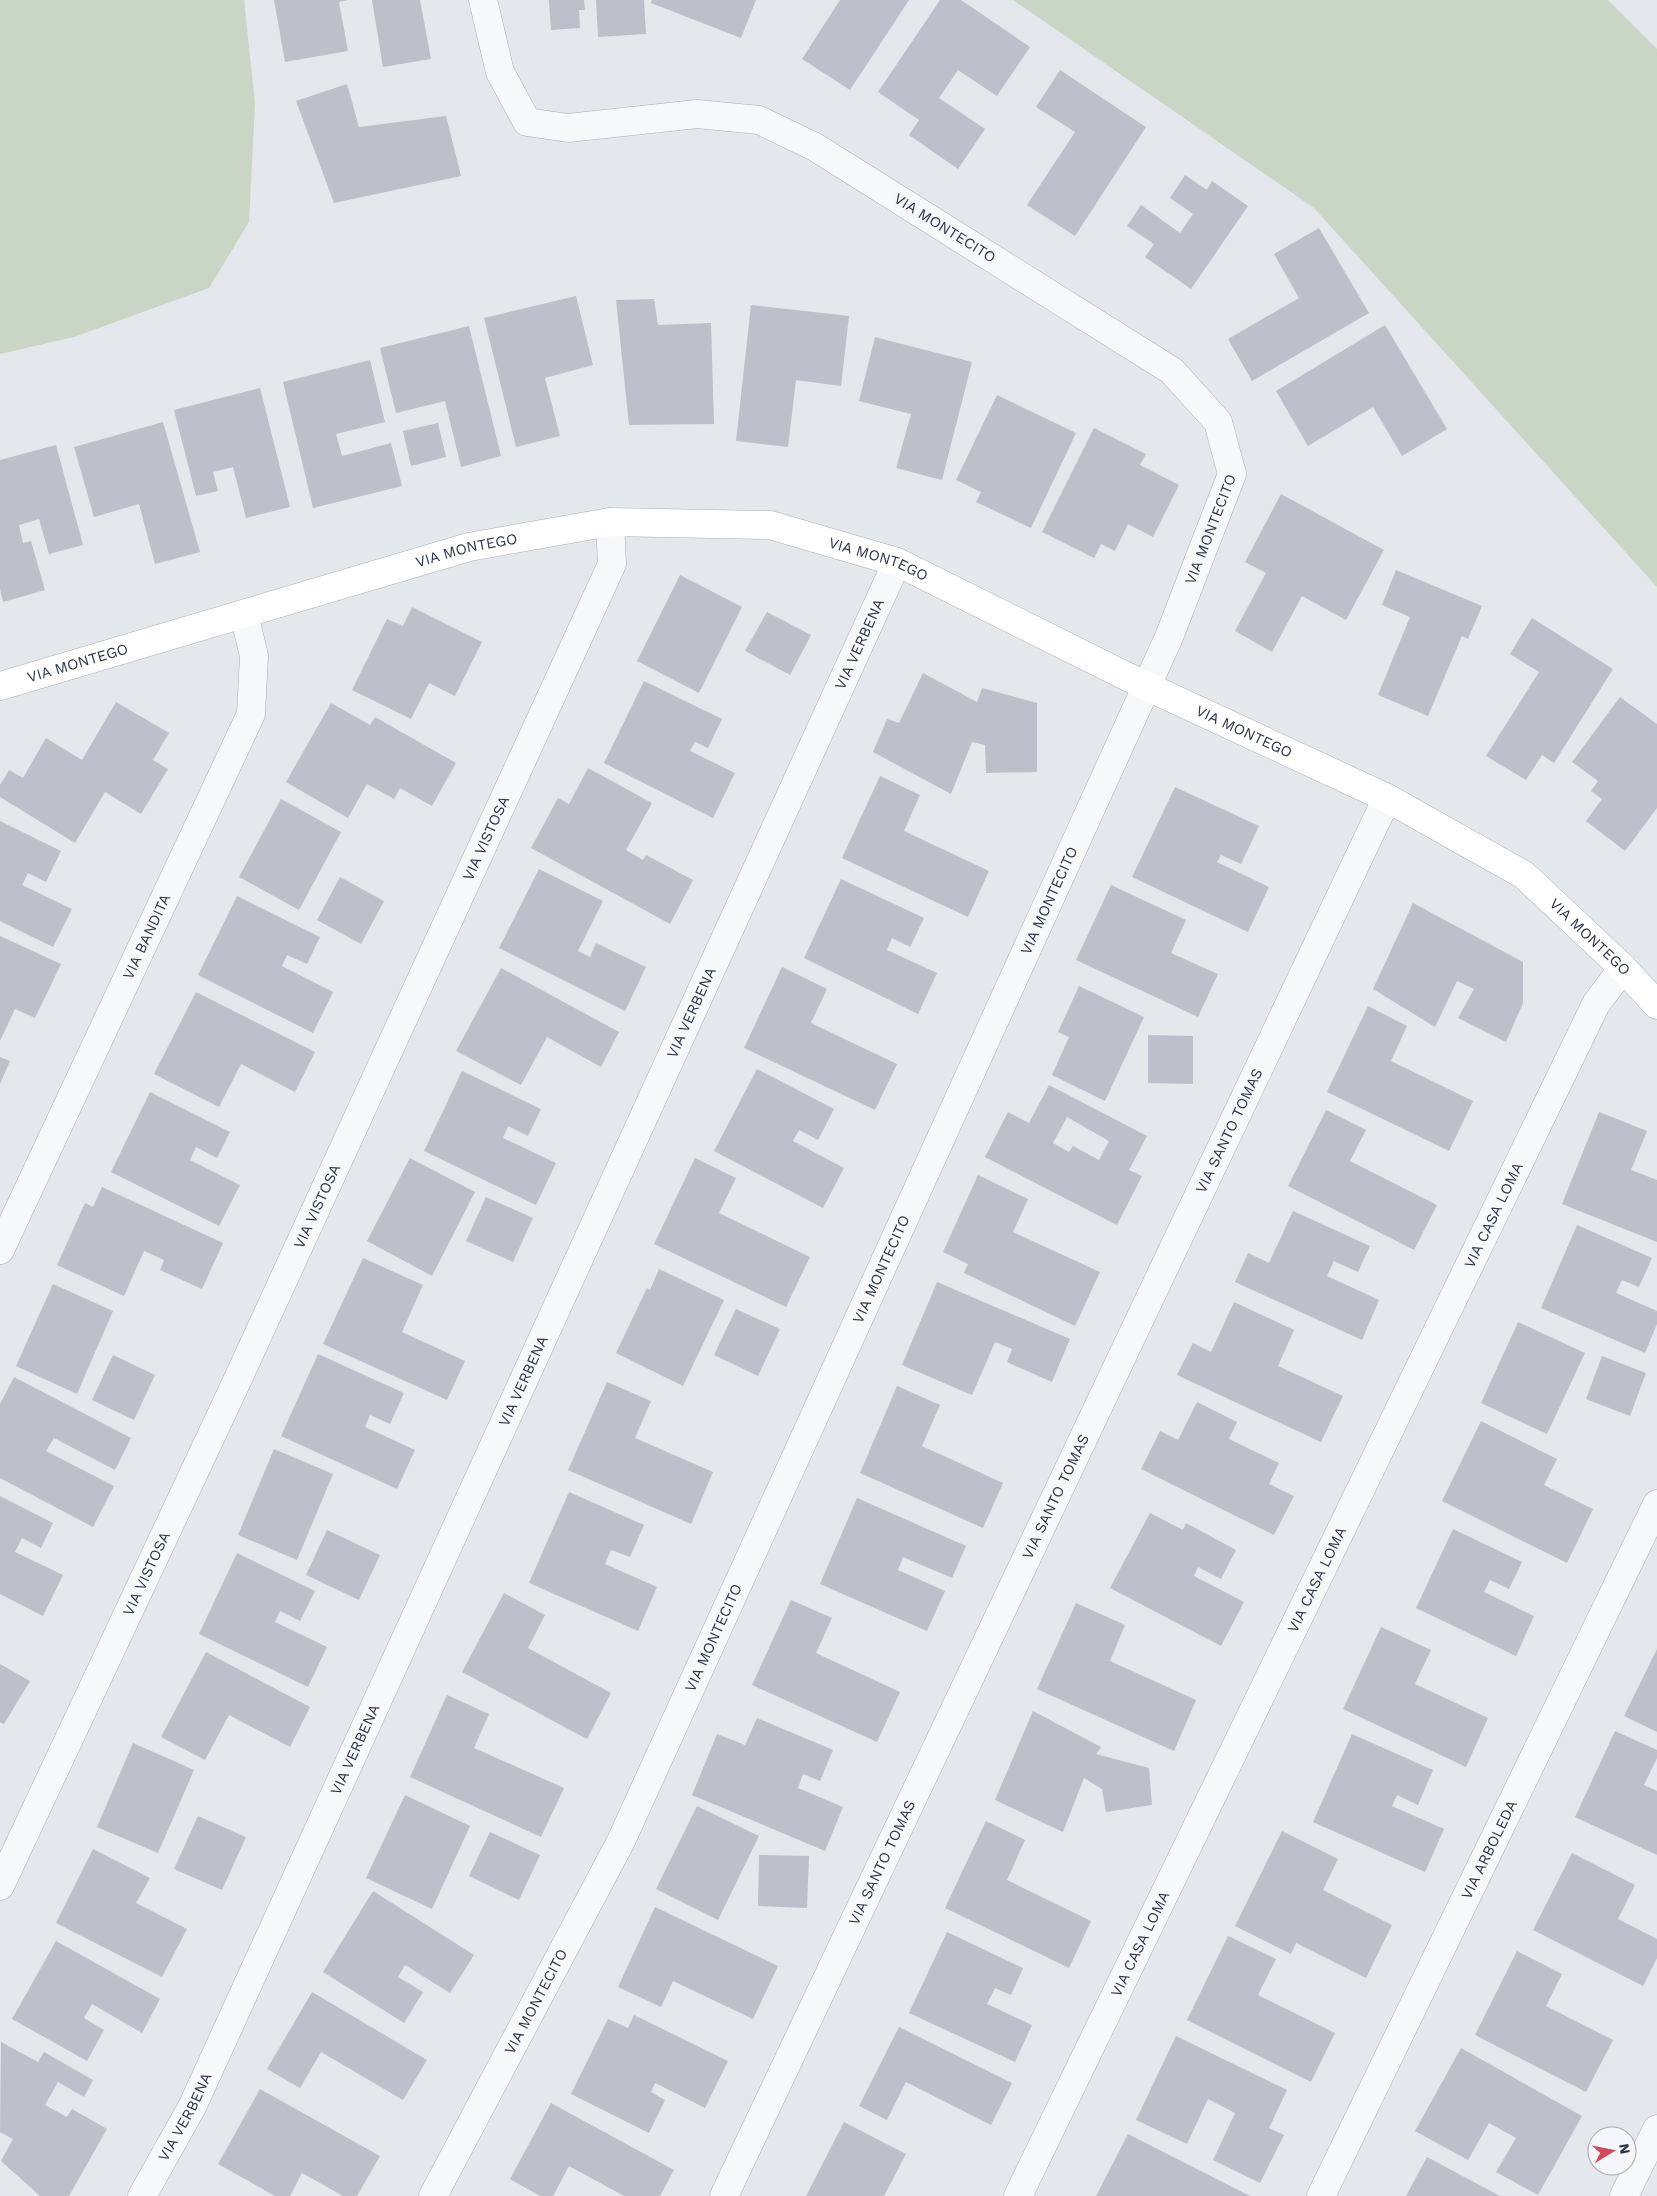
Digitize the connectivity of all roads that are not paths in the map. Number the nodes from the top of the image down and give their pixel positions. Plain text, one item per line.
1 (483, 0) edge
2 (610, 522) junction
3 (897, 562) junction
4 (244, 614) junction
5 (0, 686) edge
6 (1146, 686) junction
7 (1387, 798) junction
8 (1623, 968) junction
9 (1657, 1006) edge
10 (0, 1250) edge
11 (1657, 1504) edge
12 (0, 1886) edge
13 (1657, 2129) edge
14 (142, 2196) edge
15 (433, 2196) edge
16 (724, 2196) edge
17 (1018, 2196) edge
18 (1321, 2196) edge
19 (1624, 2196) edge

1 - 6 street, VIA MONTECITO
2 - 3 street, VIA MONTEGO
2 - 4 street, VIA MONTEGO
2 - 12 street, VIA VISTOSA
3 - 6 street, VIA MONTEGO
3 - 14 street, VIA VERBENA
4 - 5 street, VIA MONTEGO
4 - 10 street, VIA BANDITA
6 - 7 street, VIA MONTEGO
6 - 15 street, VIA MONTECITO
7 - 8 street, VIA MONTEGO
7 - 16 street, VIA SANTO TOMAS
8 - 9 street, VIA MONTEGO
8 - 17 street, VIA CASA LOMA
11 - 18 street, VIA ARBOLEDA
13 - 19 street

